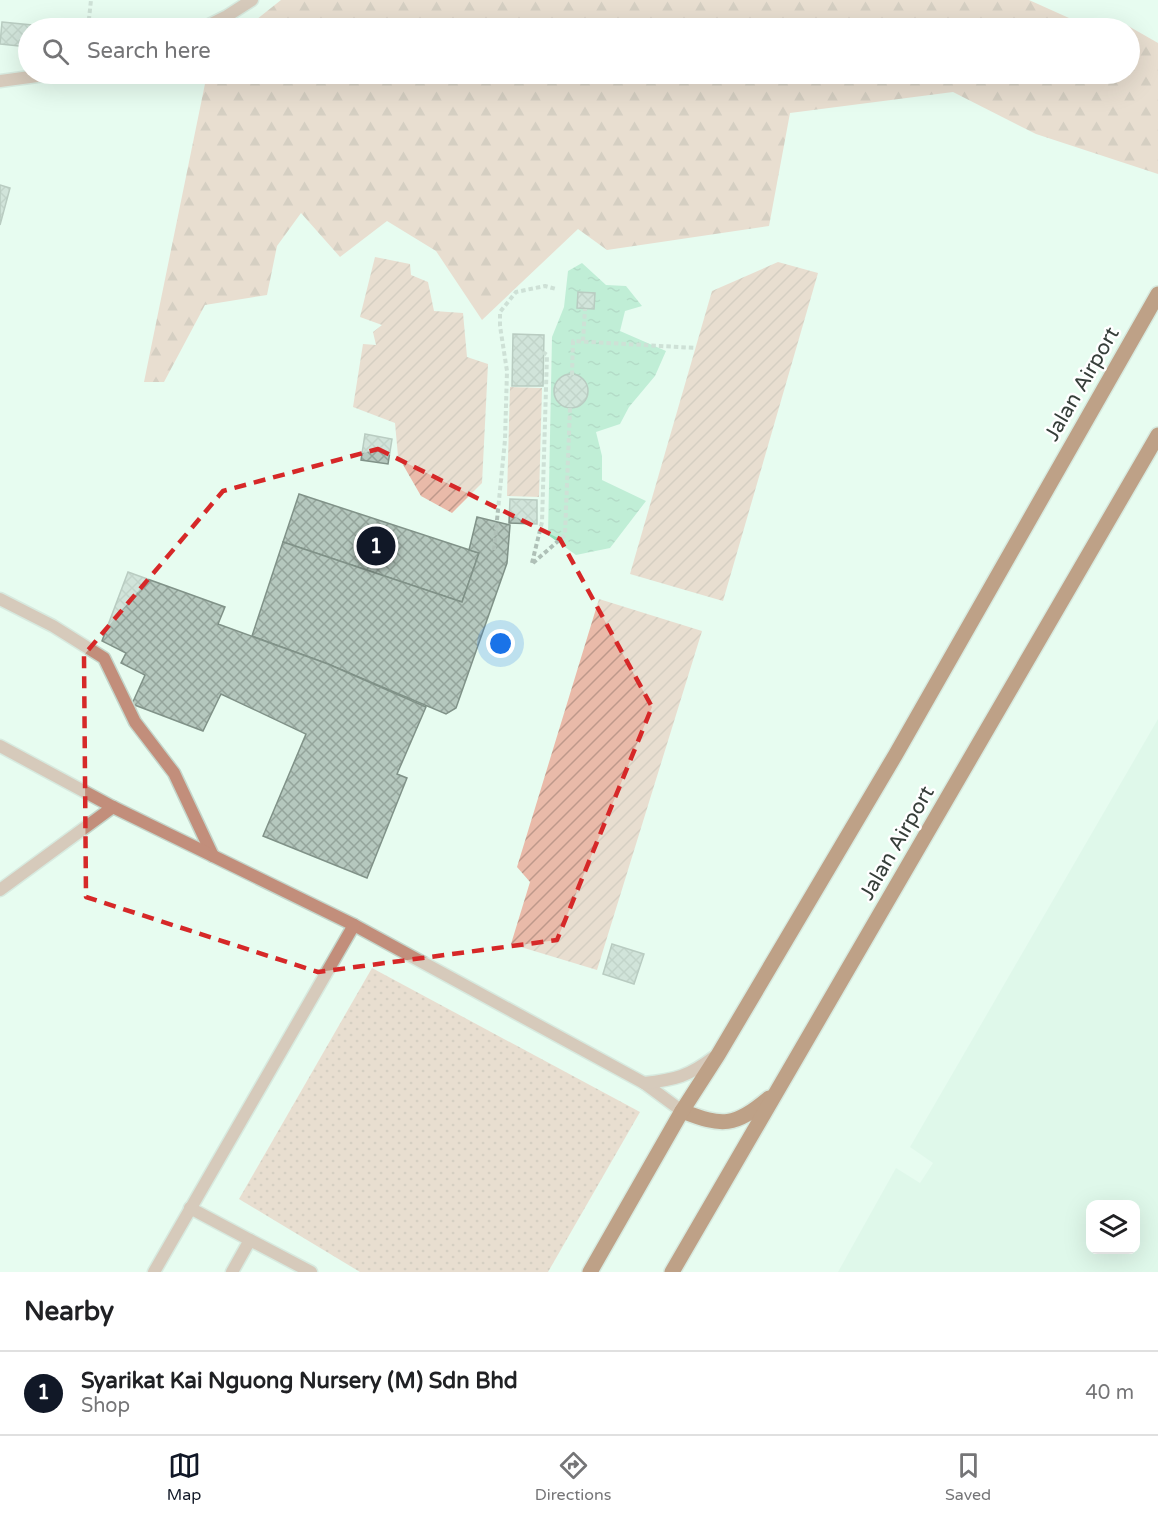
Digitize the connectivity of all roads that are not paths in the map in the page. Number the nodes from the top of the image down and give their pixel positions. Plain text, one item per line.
1 (252, 0) edge
2 (223, 18) edge
3 (18, 79) edge
4 (0, 81) edge
5 (1158, 294) edge
6 (1158, 435) edge
7 (0, 599) edge
8 (0, 746) edge
9 (114, 807) junction
10 (213, 855) junction
11 (0, 890) edge
12 (354, 925) junction
13 (718, 1055) junction
14 (644, 1083) junction
15 (778, 1090) junction
16 (682, 1111) junction
17 (190, 1208) junction
18 (250, 1240) junction
19 (154, 1272) edge
20 (232, 1272) edge
21 (311, 1272) edge
22 (590, 1272) edge
23 (672, 1272) edge

1 - 2 street
3 - 4 street
5 - 13 main road, Jalan Airport
6 - 15 main road, Jalan Airport
7 - 10 street
8 - 9 street
9 - 10 street
9 - 11 street
10 - 12 street
12 - 14 street
12 - 17 street
13 - 14 street
13 - 16 main road, Jalan Airport
14 - 16 street
15 - 16 main road
15 - 23 main road, Jalan Airport
16 - 22 main road
17 - 18 street
17 - 19 street
18 - 20 street
18 - 21 street

